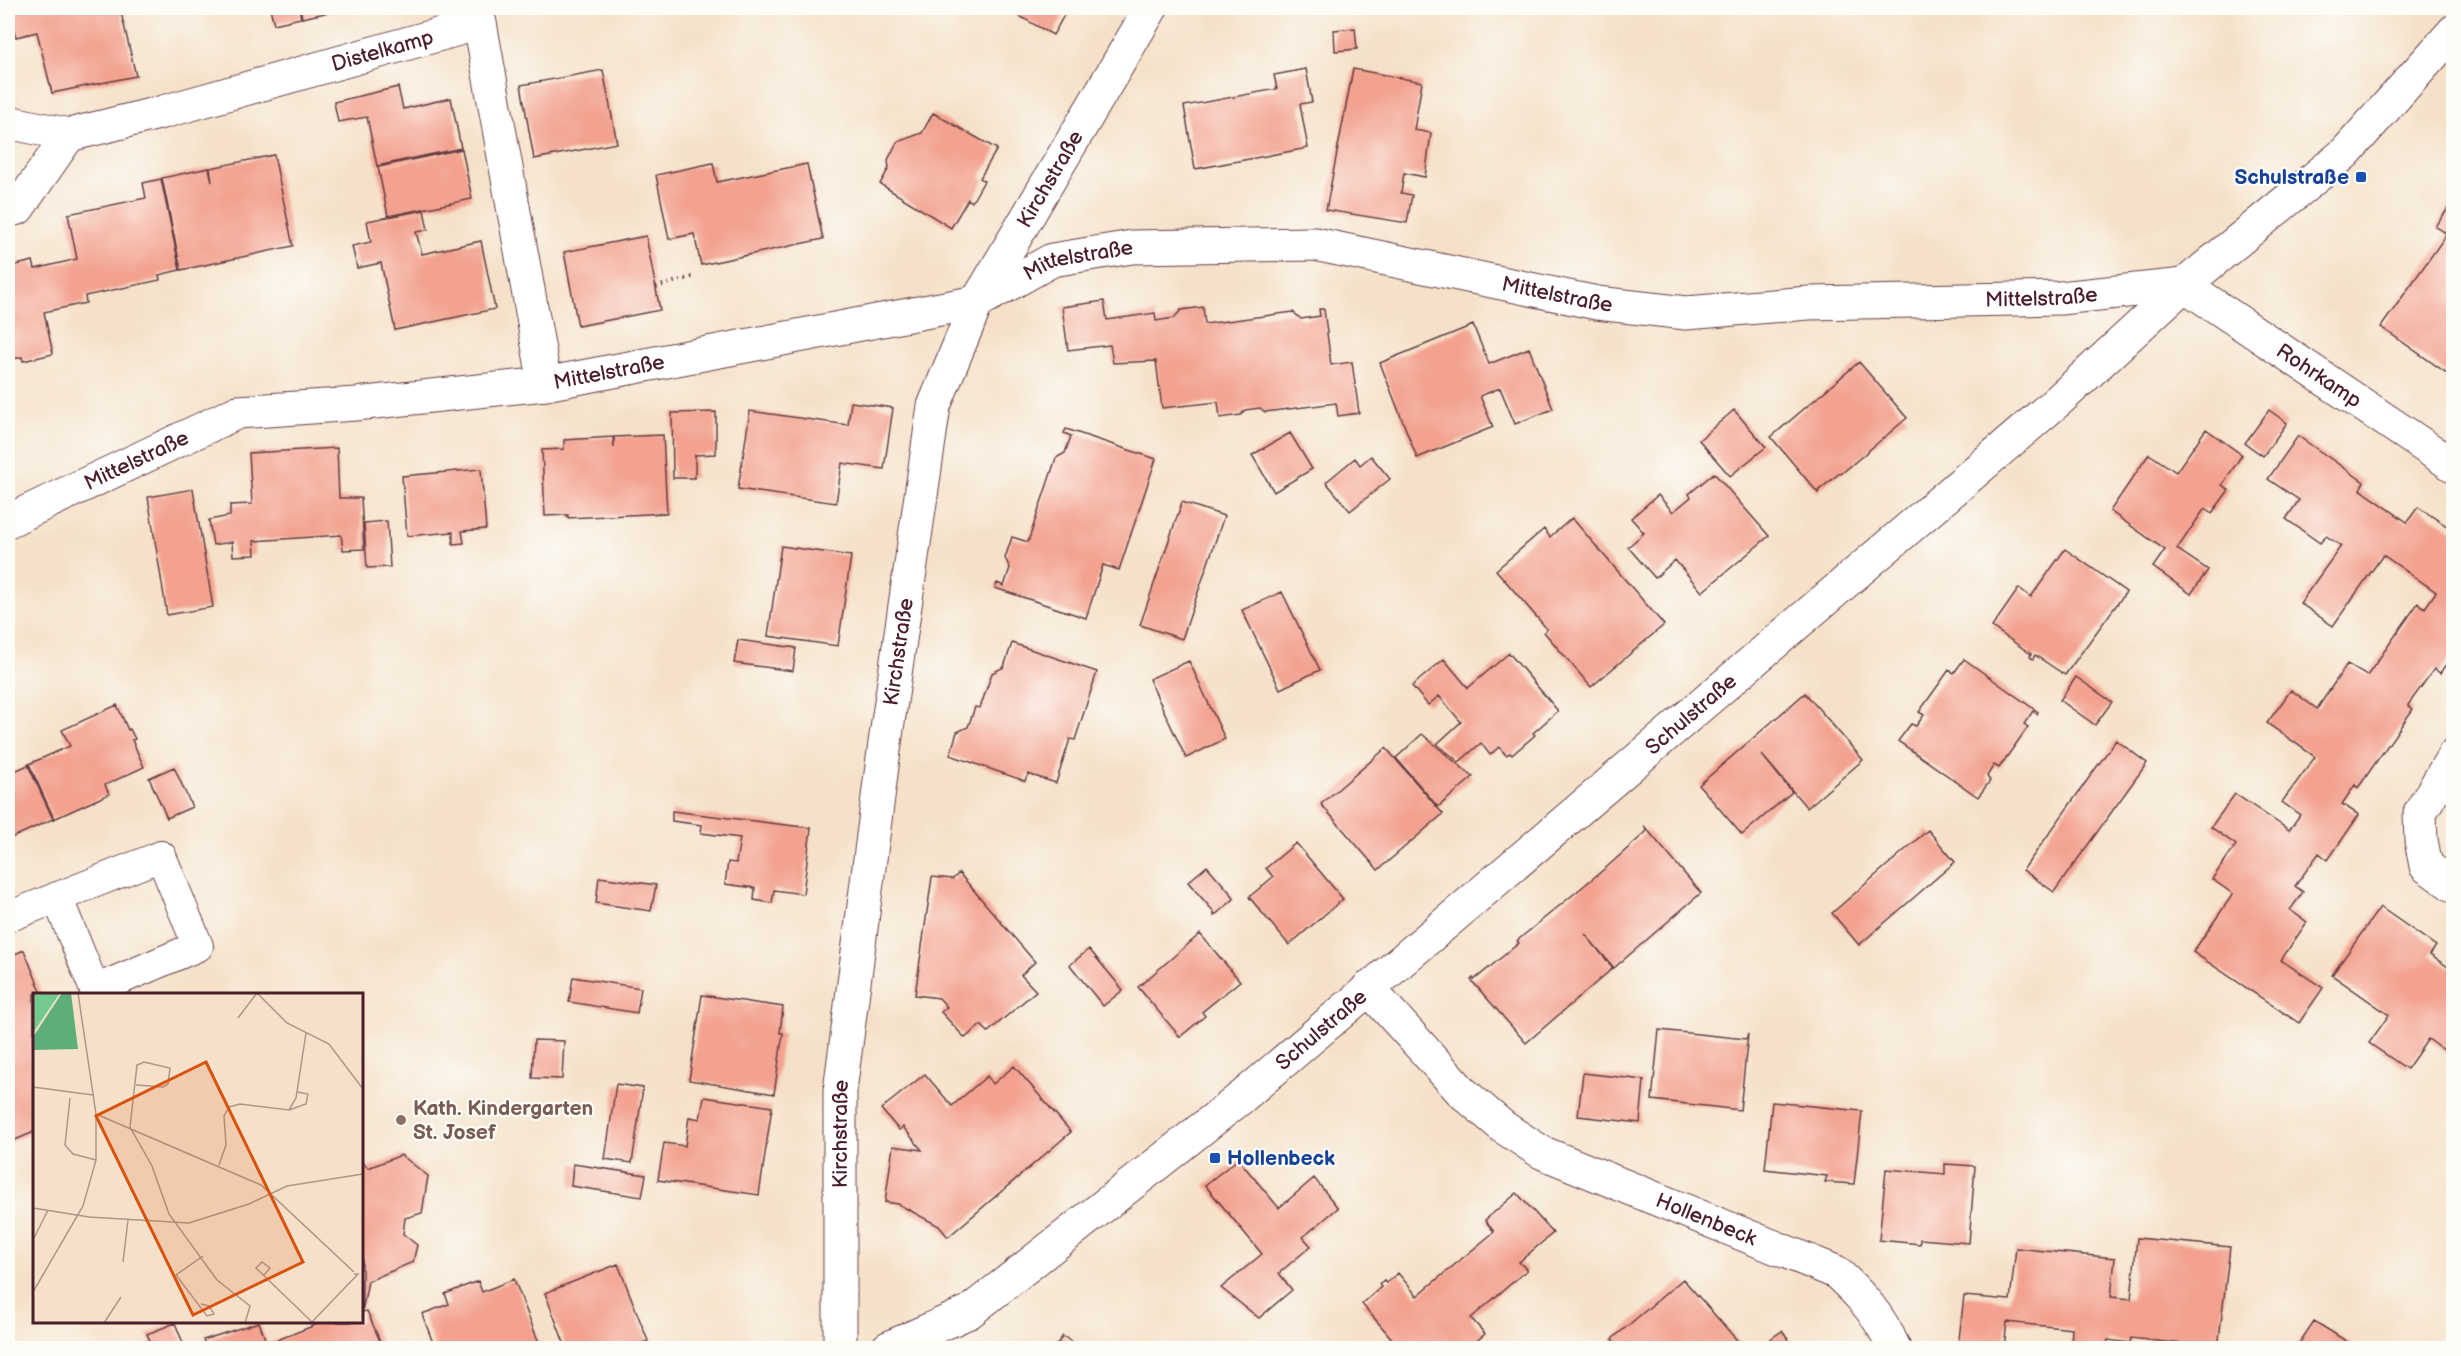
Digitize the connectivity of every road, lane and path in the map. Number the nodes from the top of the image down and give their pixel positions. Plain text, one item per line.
1 (1151, 8) edge
2 (2454, 31) edge
3 (8, 122) edge
4 (69, 135) junction
5 (8, 210) edge
6 (692, 277) dead end
7 (2184, 285) junction
8 (656, 287) dead end
9 (976, 302) junction
10 (545, 384) junction
11 (2454, 466) edge
12 (8, 521) edge
13 (2454, 755) edge
14 (2454, 886) edge
15 (57, 897) junction
16 (8, 917) edge
17 (1368, 988) junction
18 (840, 1348) edge
19 (888, 1348) edge
20 (1894, 1348) edge

1 - 9 street, Kirchstraße
2 - 7 street, Schulstraße
3 - 4 street, Distelkamp
4 - 5 street
4 - 10 street, Distelkamp
6 - 8 path
7 - 9 street, Mittelstraße
7 - 11 street, Rohrkamp
7 - 17 street, Schulstraße
9 - 10 street, Mittelstraße
9 - 18 street, Kirchstraße
10 - 12 street, Mittelstraße
13 - 14 street
15 - 15 lane
15 - 16 lane
17 - 19 street, Schulstraße
17 - 20 street, Hollenbeck

